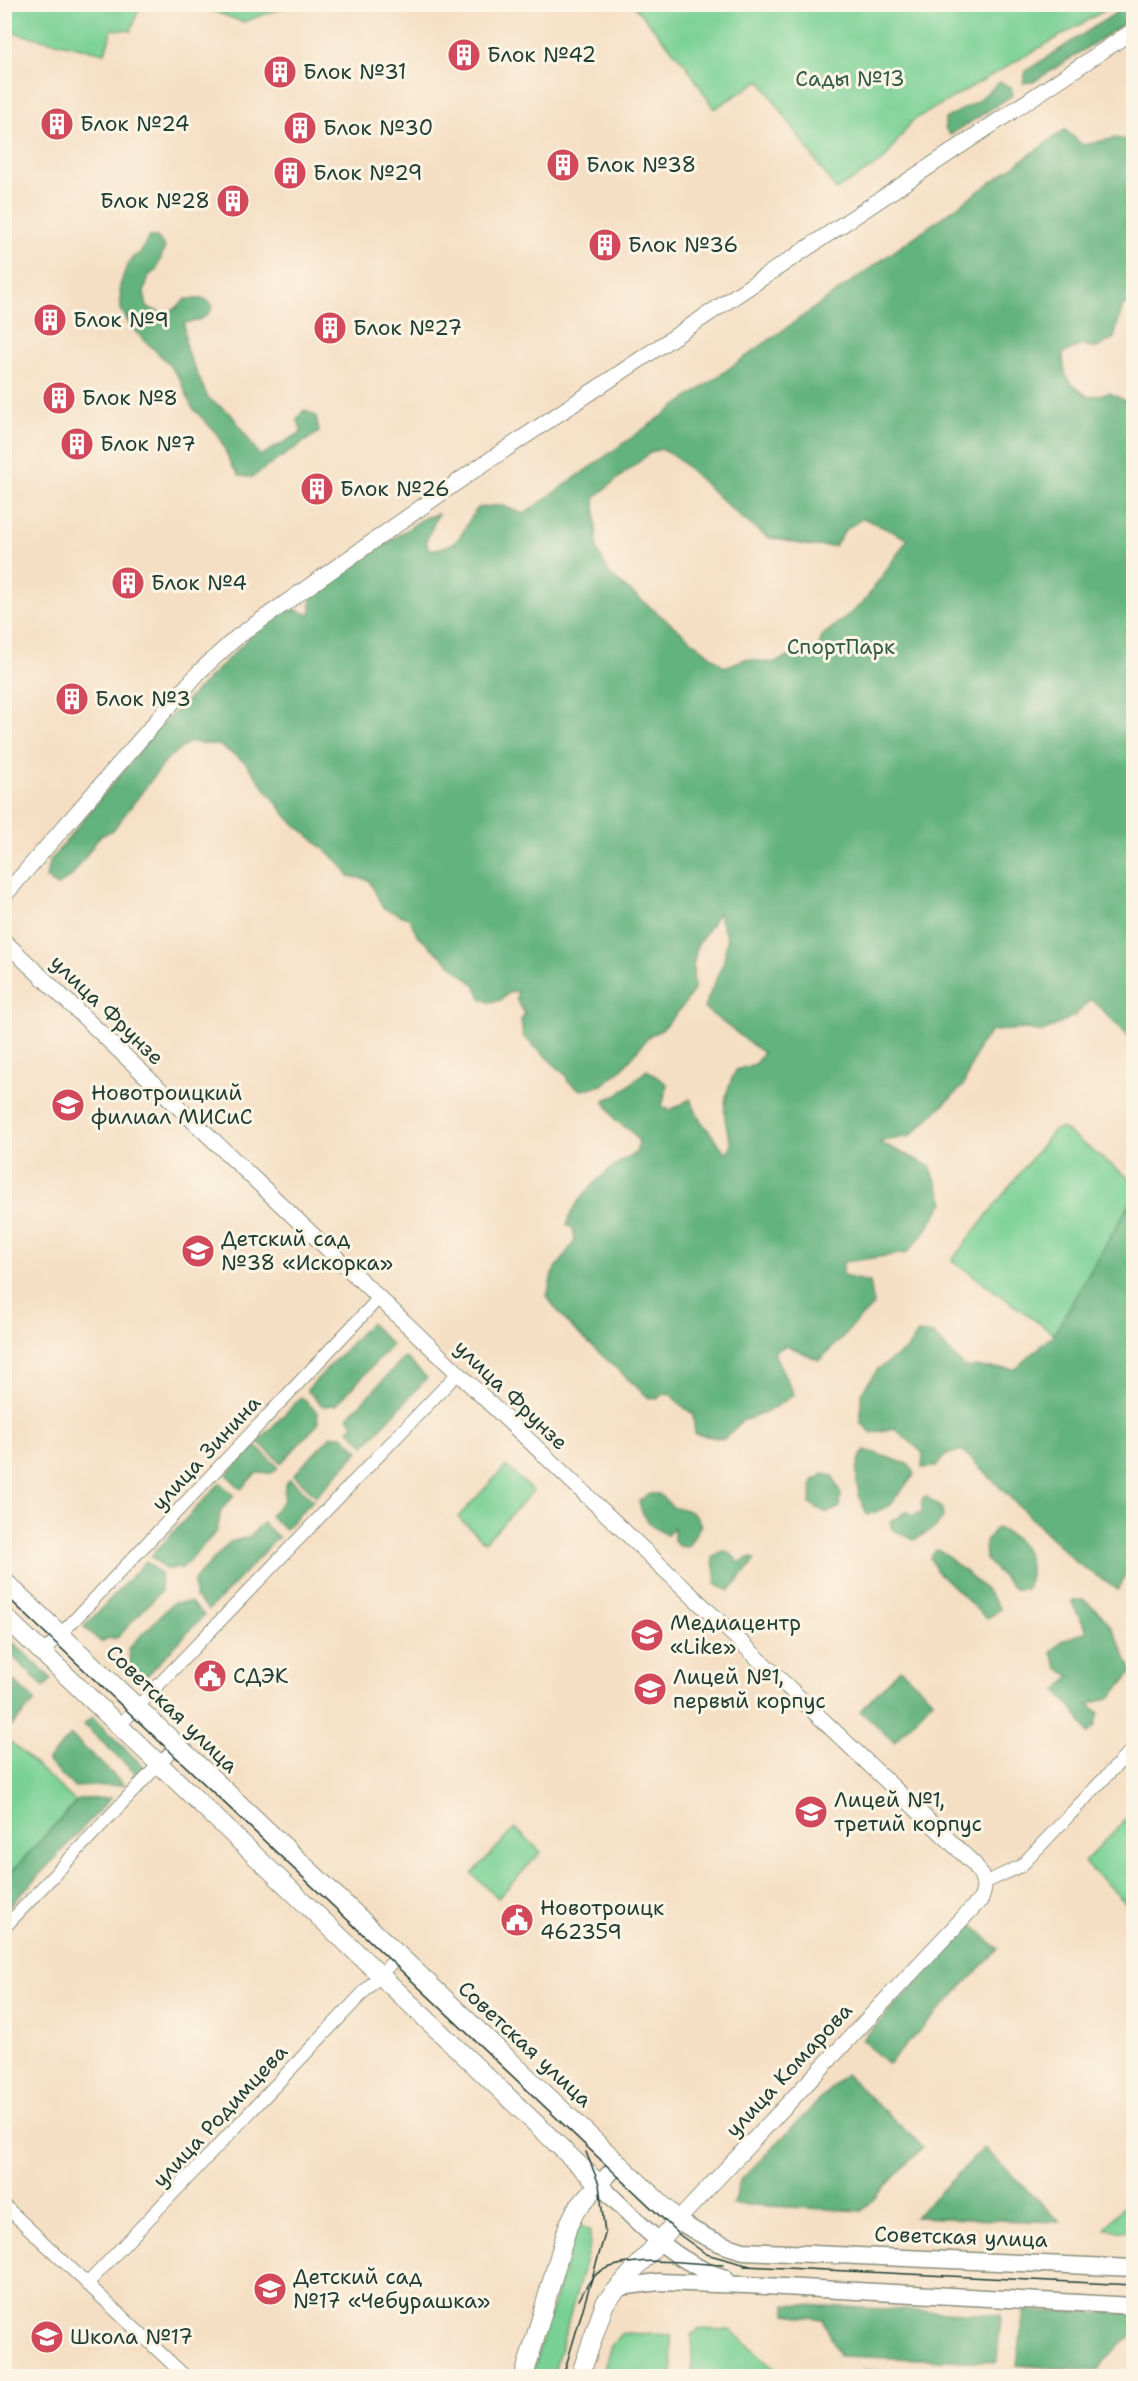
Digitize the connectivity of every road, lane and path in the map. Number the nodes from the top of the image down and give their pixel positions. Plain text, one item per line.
1 (1134, 30) edge
2 (4, 896) edge
3 (4, 941) edge
4 (379, 1298) junction
5 (458, 1373) junction
6 (4, 1581) edge
7 (20, 1596) junction
8 (4, 1614) edge
9 (60, 1634) junction
10 (43, 1653) junction
11 (137, 1707) junction
12 (119, 1726) junction
13 (177, 1745) junction
14 (1134, 1747) edge
15 (159, 1764) junction
16 (984, 1882) junction
17 (4, 1928) edge
18 (399, 1955) junction
19 (380, 1975) junction
20 (619, 2164) junction
21 (599, 2184) junction
22 (4, 2205) edge
23 (678, 2220) junction
24 (658, 2241) junction
25 (1134, 2268) edge
26 (87, 2284) junction
27 (746, 2285) junction
28 (621, 2287) junction
29 (1134, 2306) edge
30 (185, 2376) edge
31 (524, 2376) edge
32 (580, 2376) edge

1 - 2 street
3 - 4 street, улица Фрунзе
4 - 5 street, улица Фрунзе
4 - 9 street, улица Зинина
5 - 11 street
5 - 16 street, улица Фрунзе
6 - 7 main road, Советская улица
7 - 8 street
7 - 9 main road, Советская улица
8 - 10 main road
9 - 10 street, улица Зинина
9 - 11 main road, Советская улица
10 - 12 main road
11 - 12 street
11 - 13 main road, Советская улица
12 - 15 main road
13 - 15 street
13 - 18 main road, Советская улица
14 - 16 street
15 - 17 street
15 - 19 main road
16 - 23 street, улица Комарова
18 - 19 street, улица Родимцева
18 - 20 main road, Советская улица
19 - 21 main road
19 - 26 street, улица Родимцева
20 - 21 main road
20 - 23 main road, Советская улица
21 - 24 main road
21 - 31 main road
22 - 26 street
23 - 24 main road, улица Комарова
23 - 25 main road, Советская улица
24 - 27 main road
24 - 28 main road, улица Комарова
26 - 30 street
27 - 28 main road
27 - 29 main road
28 - 32 main road

